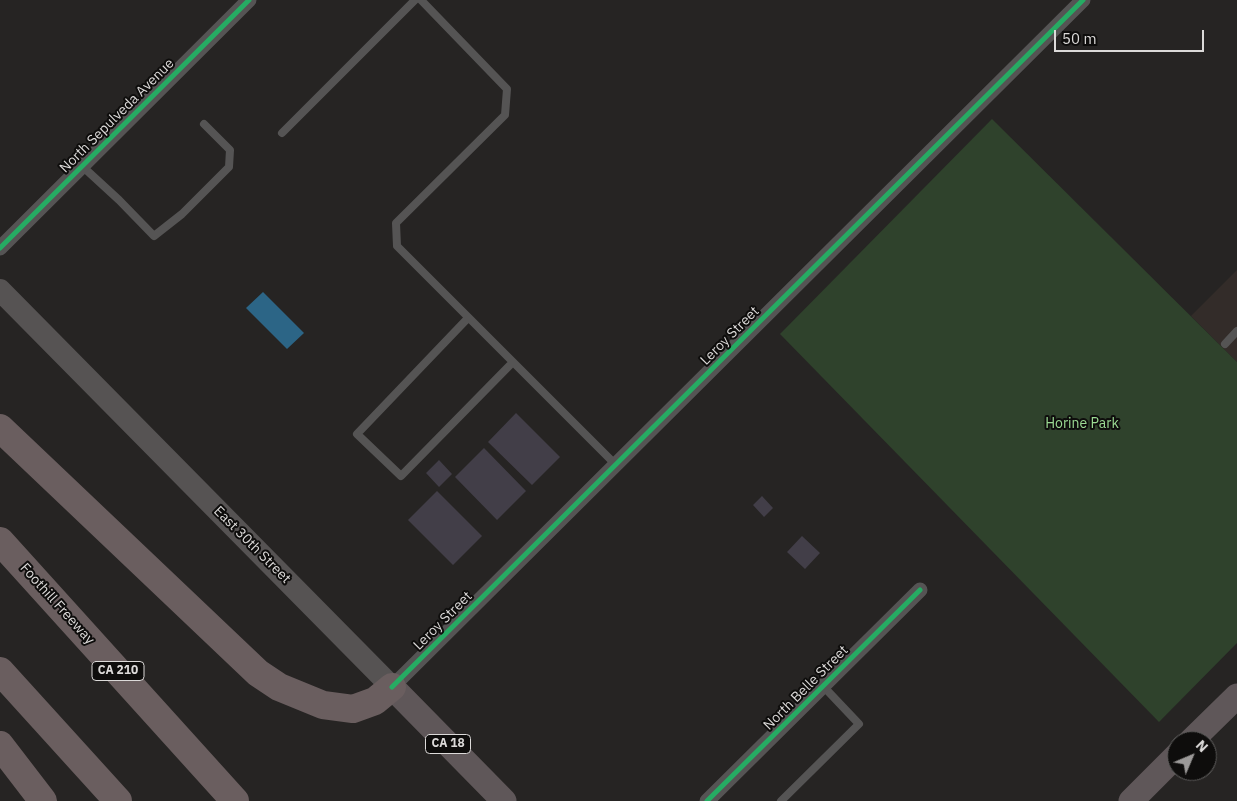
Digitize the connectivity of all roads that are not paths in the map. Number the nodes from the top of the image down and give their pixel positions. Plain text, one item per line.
1 (249, 0) edge
2 (414, 0) edge
3 (421, 0) edge
4 (1083, 0) edge
5 (204, 124) dead end
6 (282, 133) dead end
7 (82, 166) junction
8 (0, 248) edge
9 (0, 290) edge
10 (468, 318) junction
11 (1237, 331) edge
12 (1225, 344) dead end
13 (513, 362) junction
14 (0, 428) edge
15 (616, 465) junction
16 (0, 541) edge
17 (920, 590) dead end
18 (0, 670) edge
19 (823, 686) junction
20 (392, 688) junction
21 (1237, 696) edge
22 (1201, 731) edge
23 (0, 745) edge
24 (1167, 765) edge
25 (43, 801) edge
26 (118, 801) edge
27 (236, 801) edge
28 (504, 801) edge
29 (707, 801) edge
30 (781, 801) edge
31 (1131, 801) edge

1 - 7 street, North Sepulveda Avenue
2 - 6 lane
3 - 10 lane
4 - 15 street, Leroy Street
5 - 7 lane
7 - 8 street, North Sepulveda Avenue
9 - 20 main road, East 30th Street
10 - 13 lane
10 - 13 lane
11 - 12 lane
13 - 15 lane
14 - 20 highway
15 - 20 street, Leroy Street
16 - 27 highway, Foothill Freeway / CA 210
17 - 19 street, North Belle Street
18 - 26 highway
19 - 29 street, North Belle Street
19 - 30 lane
20 - 28 main road, East 30th Street / CA 18
21 - 22 main road
23 - 25 highway
24 - 31 main road

